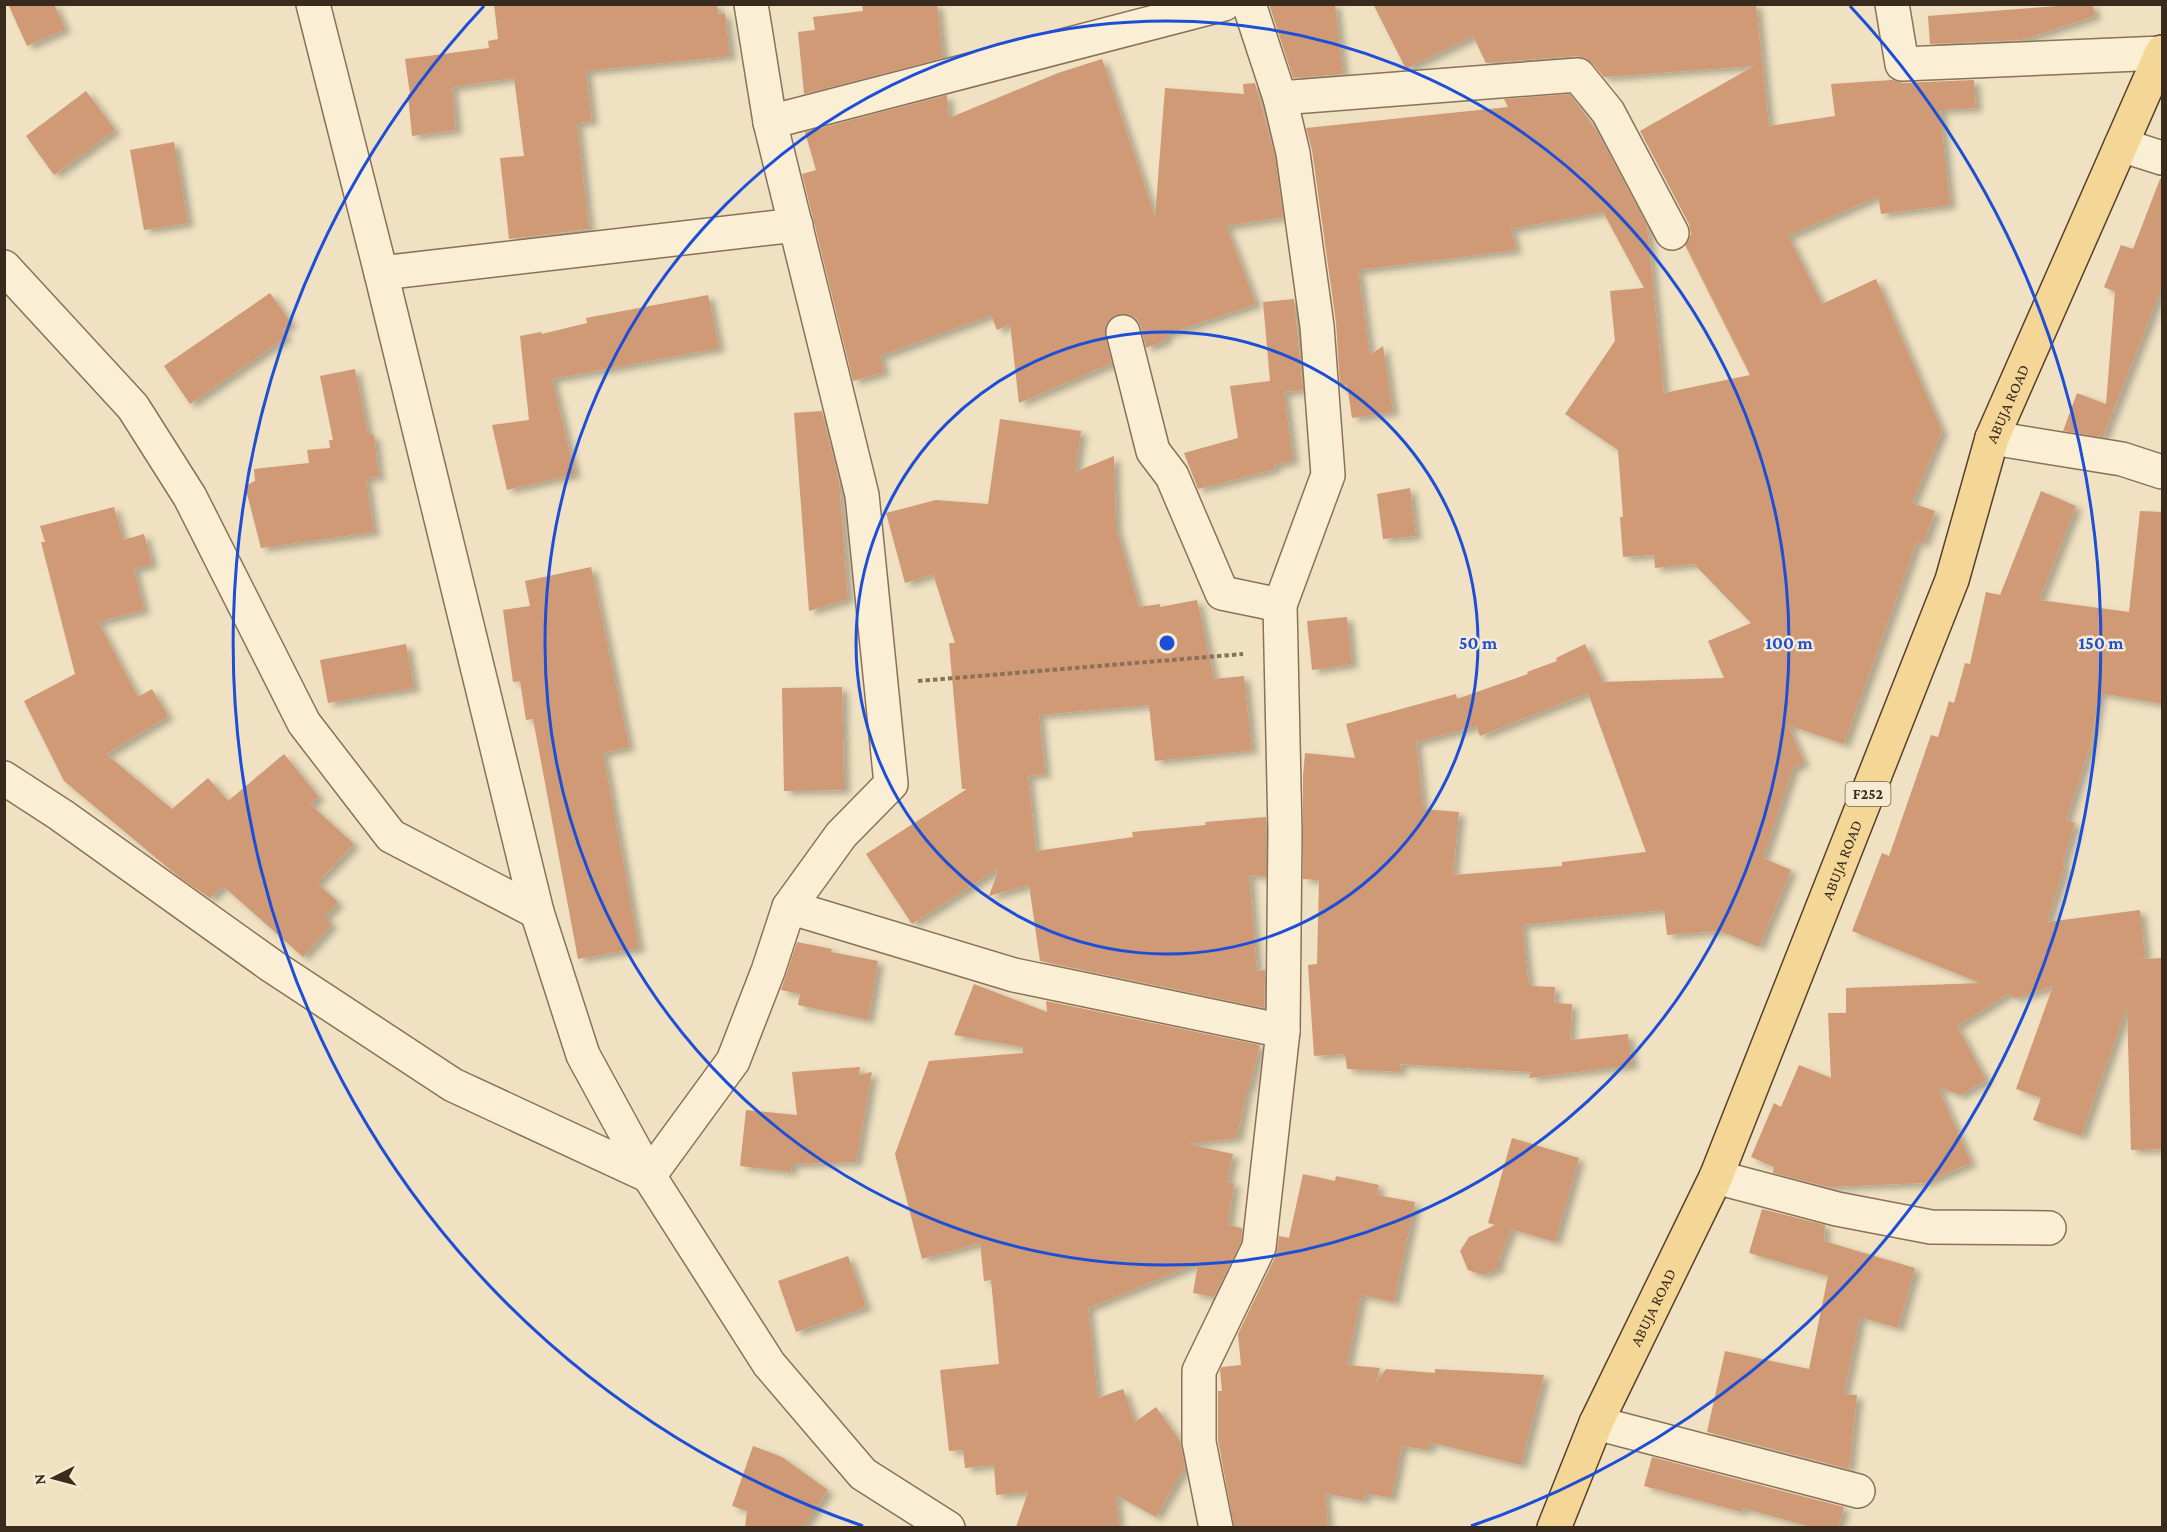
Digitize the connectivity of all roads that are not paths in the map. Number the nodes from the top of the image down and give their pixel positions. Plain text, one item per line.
1 (313, 4) edge
2 (751, 4) edge
3 (1224, 4) edge
4 (1249, 4) edge
5 (1892, 4) edge
6 (2162, 53) edge
7 (1280, 98) junction
8 (770, 122) junction
9 (2121, 145) junction
10 (2163, 158) edge
11 (796, 225) junction
12 (1672, 233) dead end
13 (4, 267) edge
14 (381, 273) junction
15 (1124, 332) dead end
16 (1992, 438) junction
17 (2163, 472) edge
18 (1280, 605) junction
19 (4, 778) edge
20 (789, 907) junction
21 (537, 912) junction
22 (1283, 1031) junction
23 (649, 1176) junction
24 (1716, 1178) junction
25 (2049, 1228) dead end
26 (1596, 1423) junction
27 (1858, 1491) dead end
28 (948, 1527) edge
29 (1216, 1527) edge
30 (1554, 1527) edge

1 - 14 street
2 - 8 street
3 - 8 street
4 - 7 street
5 - 6 street
6 - 9 main road, ABUJA ROAD / F252
7 - 12 street
7 - 18 street
8 - 11 street
9 - 10 street
9 - 16 main road, ABUJA ROAD / F252
11 - 14 street
11 - 20 street
13 - 21 street
14 - 21 street
15 - 18 street
16 - 17 street
16 - 24 main road, ABUJA ROAD / F252
18 - 22 street
19 - 23 street
20 - 22 street
20 - 23 street
21 - 23 street
22 - 29 street
23 - 28 street
24 - 25 street
24 - 26 main road, ABUJA ROAD / F252
26 - 27 street
26 - 30 main road, ABUJA ROAD / F252

